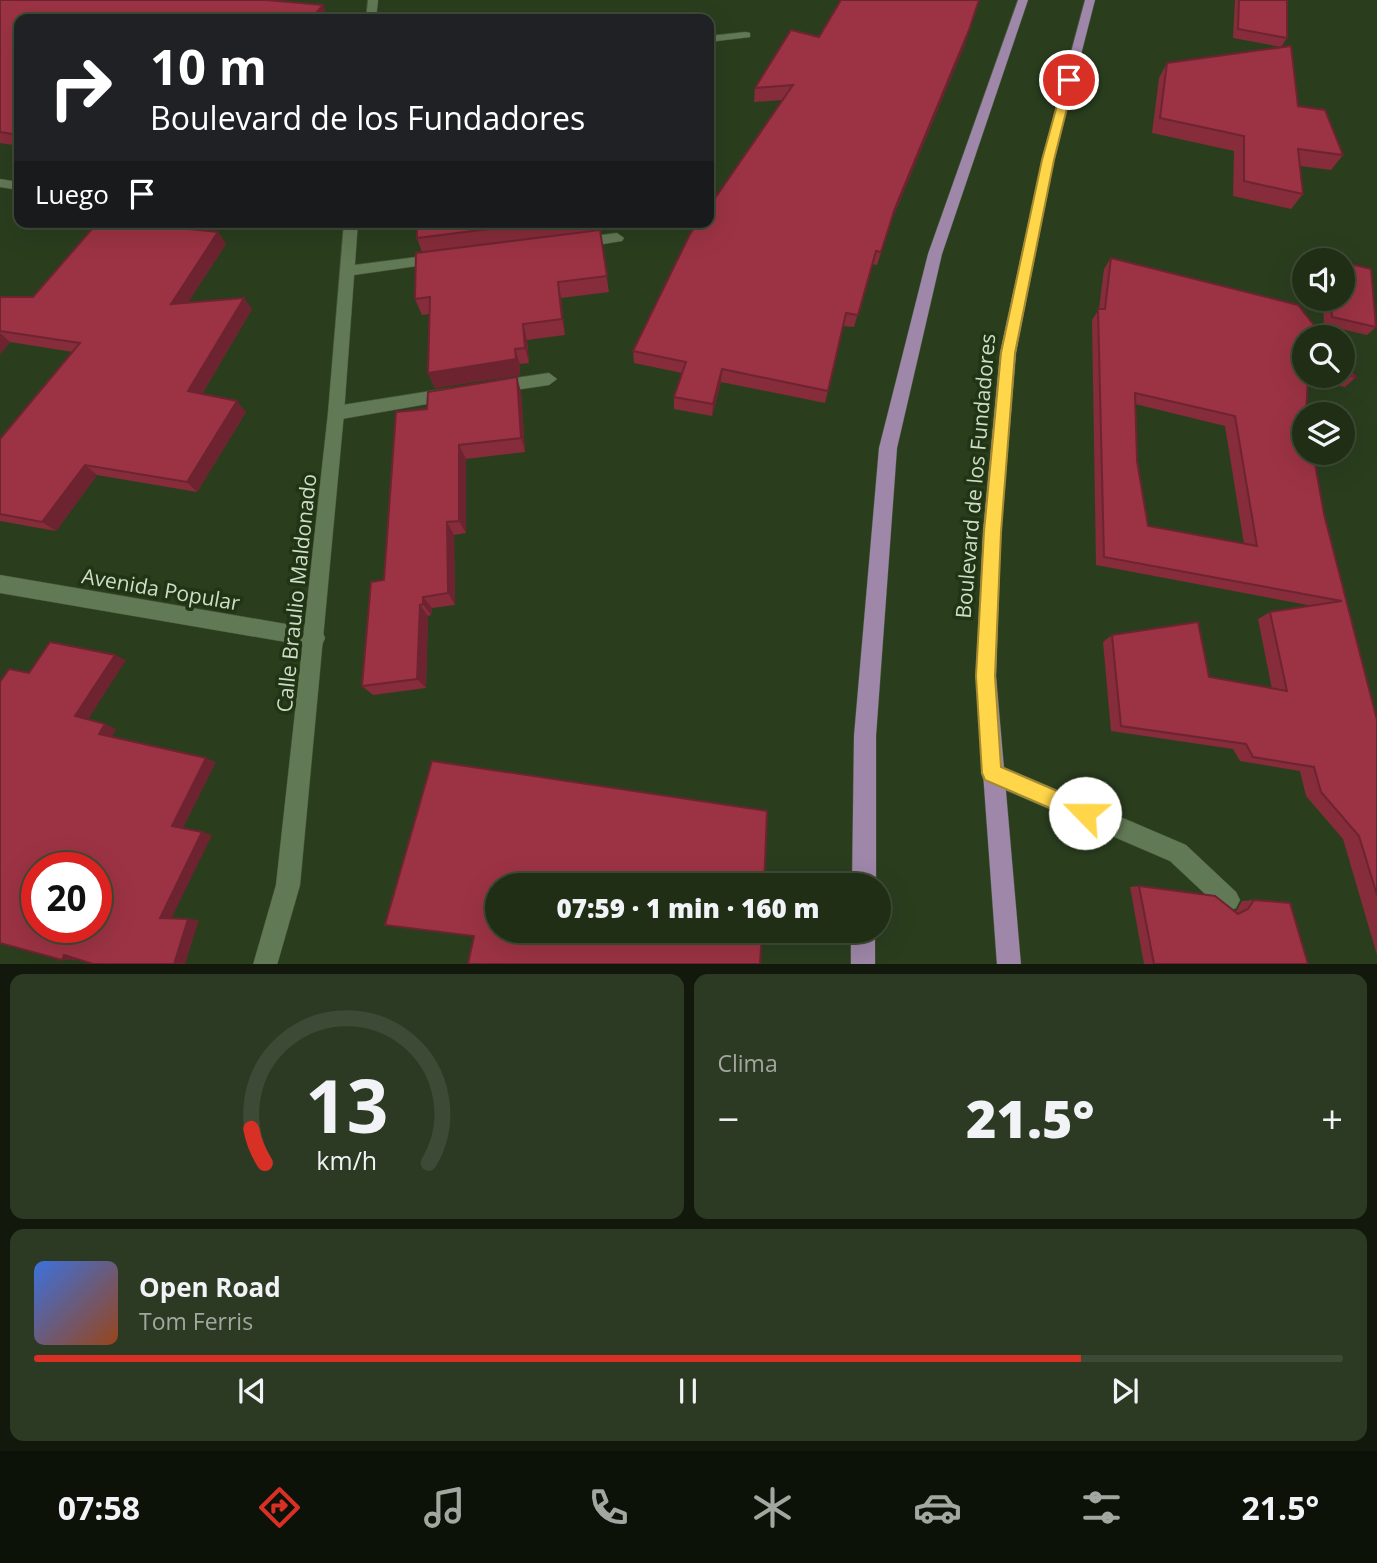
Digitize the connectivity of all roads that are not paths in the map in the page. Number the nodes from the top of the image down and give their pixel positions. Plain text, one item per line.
1 (1023, 0) edge
2 (1090, 0) edge
3 (746, 35) dead end
4 (714, 38) edge
5 (345, 228) edge
6 (617, 238) dead end
7 (562, 245) edge
8 (450, 258) edge
9 (347, 271) junction
10 (549, 379) dead end
11 (337, 413) junction
12 (0, 584) edge
13 (315, 638) junction
14 (992, 773) junction
15 (864, 873) edge
16 (1228, 900) dead end
17 (863, 943) edge
18 (265, 964) edge
19 (863, 964) edge
20 (1009, 964) edge

1 - 15 main road
2 - 14 main road, Boulevard de los Fundadores
3 - 4 street
5 - 9 street, Calle Braulio Maldonado
6 - 7 street
8 - 9 street
9 - 11 street, Calle Braulio Maldonado
10 - 11 street
11 - 13 street, Calle Braulio Maldonado
12 - 13 street, Avenida Popular
13 - 18 street, Calle Braulio Maldonado
14 - 16 street
14 - 20 main road, Boulevard de los Fundadores
17 - 19 main road

